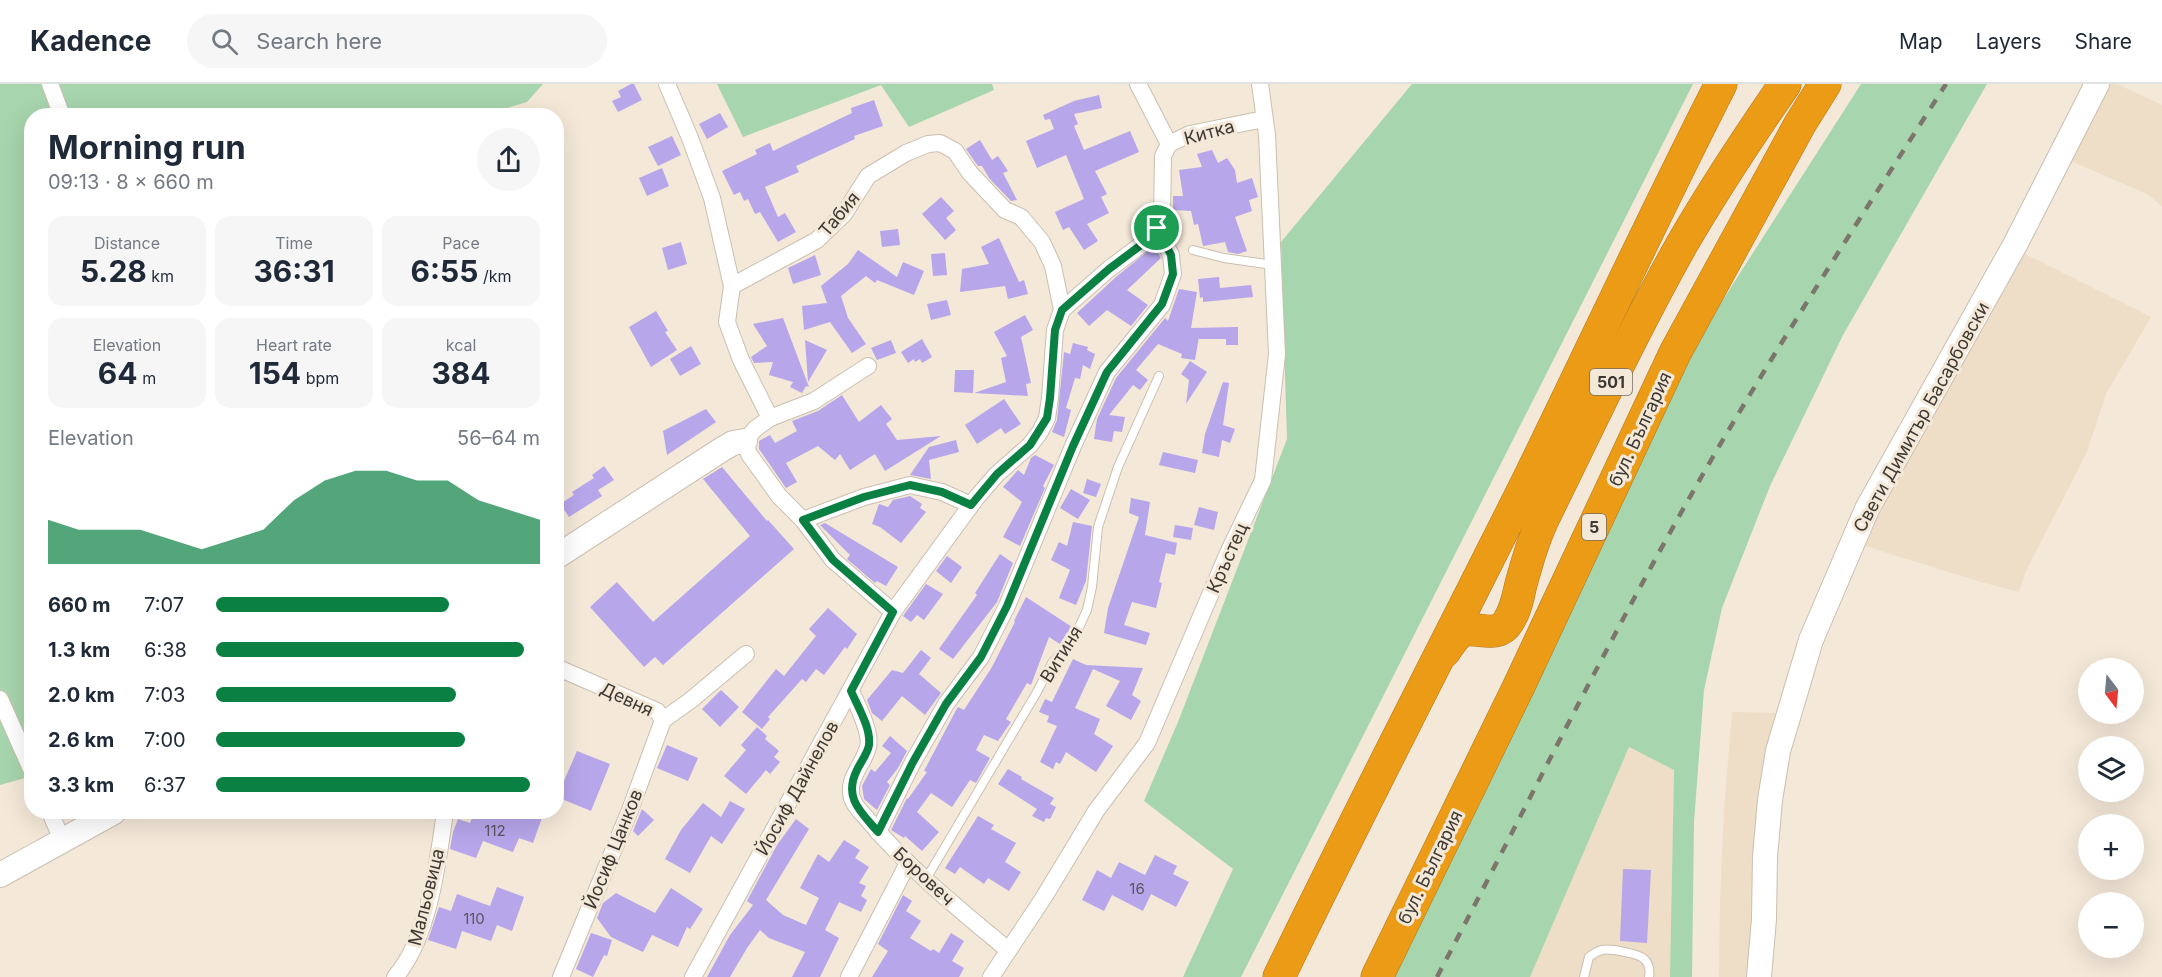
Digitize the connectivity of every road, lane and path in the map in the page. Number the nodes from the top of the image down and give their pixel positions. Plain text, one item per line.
1 (50, 84) edge
2 (667, 84) edge
3 (1138, 84) edge
4 (1260, 84) edge
5 (1721, 84) edge
6 (1785, 84) edge
7 (1825, 84) edge
8 (2097, 84) edge
9 (59, 108) edge
10 (1264, 118) junction
11 (1169, 144) junction
12 (1157, 228) junction
13 (1192, 250) dead end
14 (1274, 265) junction
15 (732, 286) junction
16 (1062, 310) junction
17 (868, 366) dead end
18 (1159, 376) dead end
19 (770, 418) junction
20 (745, 441) junction
21 (971, 505) junction
22 (803, 520) junction
23 (564, 543) edge
24 (893, 612) junction
25 (746, 654) dead end
26 (1439, 657) junction
27 (564, 670) edge
28 (851, 691) junction
29 (0, 699) edge
30 (663, 720) junction
31 (24, 753) edge
32 (53, 819) edge
33 (101, 819) edge
34 (444, 819) edge
35 (878, 832) junction
36 (62, 840) junction
37 (908, 863) junction
38 (0, 875) edge
39 (926, 879) junction
40 (1008, 950) junction
41 (401, 976) edge
42 (561, 977) edge
43 (693, 977) edge
44 (849, 977) edge
45 (991, 977) edge
46 (1279, 977) edge
47 (1377, 977) edge
48 (1584, 977) edge
49 (1649, 977) edge
50 (1759, 977) edge

1 - 9 street
2 - 15 street
3 - 11 street
4 - 10 street, Кръстец
5 - 26 highway
6 - 26 highway, 501
7 - 47 highway, бул. България / 5
8 - 50 street, Свети Димитър Басарбовски
10 - 11 street, Китка
10 - 14 street, Кръстец
11 - 12 street, Китка
12 - 16 street
12 - 35 street
13 - 14 lane
14 - 40 street, Кръстец
15 - 16 street, Табия
15 - 19 street
16 - 21 street, Йосиф Дайнелов
17 - 19 street
18 - 39 lane, Витиня
19 - 20 street
20 - 22 street
20 - 23 street
21 - 22 street
21 - 24 street, Йосиф Дайнелов
22 - 24 street
24 - 28 street, Йосиф Дайнелов
25 - 30 street, Девня
26 - 46 highway
27 - 30 street, Девня
28 - 35 street, Боровеч
28 - 43 street, Йосиф Дайнелов
29 - 31 street
30 - 42 street, Йосиф Цанков
32 - 36 street
33 - 36 street
34 - 41 street, Мальовица
35 - 37 street, Боровеч
36 - 38 street
37 - 39 street, Боровеч
37 - 44 street
39 - 40 street, Боровеч
40 - 45 street, Кръстец
48 - 49 lane

